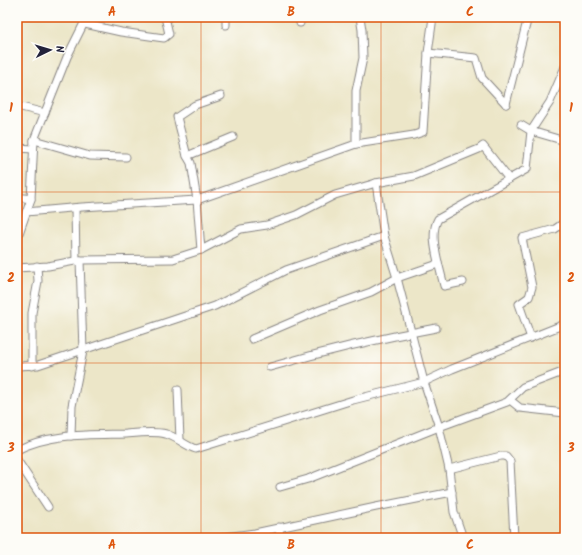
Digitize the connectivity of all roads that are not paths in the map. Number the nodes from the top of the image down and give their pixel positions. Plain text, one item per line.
1 (165, 17) edge
2 (226, 17) edge
3 (360, 17) edge
4 (433, 17) edge
5 (528, 17) edge
6 (86, 20) edge
7 (226, 25) dead end
8 (428, 53) junction
9 (565, 67) edge
10 (221, 96) dead end
11 (17, 106) edge
12 (45, 112) junction
13 (521, 125) dead end
14 (531, 131) junction
15 (233, 137) dead end
16 (34, 140) junction
17 (565, 141) edge
18 (356, 144) junction
19 (17, 148) edge
20 (33, 149) junction
21 (187, 156) junction
22 (126, 157) dead end
23 (509, 179) junction
24 (376, 183) junction
25 (17, 197) edge
26 (31, 199) junction
27 (197, 200) junction
28 (74, 208) junction
29 (26, 212) junction
30 (565, 222) edge
31 (384, 236) junction
32 (17, 239) edge
33 (201, 250) junction
34 (78, 261) junction
35 (438, 262) junction
36 (37, 266) junction
37 (17, 268) edge
38 (397, 278) junction
39 (463, 282) dead end
40 (565, 324) edge
41 (436, 328) dead end
42 (411, 332) junction
43 (531, 338) junction
44 (252, 339) dead end
45 (83, 351) junction
46 (17, 366) edge
47 (32, 366) junction
48 (270, 367) dead end
49 (565, 371) edge
50 (424, 382) junction
51 (178, 390) dead end
52 (510, 400) junction
53 (565, 413) edge
54 (439, 427) junction
55 (70, 436) junction
56 (180, 440) junction
57 (17, 450) edge
58 (17, 460) edge
59 (449, 469) junction
60 (280, 487) dead end
61 (452, 492) junction
62 (48, 507) dead end
63 (279, 527) junction
64 (225, 537) dead end
65 (565, 537) edge
66 (280, 538) edge
67 (463, 538) edge
68 (514, 538) edge
69 (561, 538) edge

1 - 6 street
2 - 7 street
3 - 18 street
4 - 8 street
5 - 8 street
6 - 12 street
8 - 18 street
9 - 14 street
10 - 21 street
11 - 12 street
12 - 16 street
13 - 14 street
14 - 17 street
14 - 23 street
15 - 21 street
16 - 20 street
16 - 22 street
18 - 27 street
19 - 20 street
20 - 26 street
21 - 27 street
23 - 24 street
23 - 35 street
24 - 31 street
24 - 33 street
25 - 26 street
26 - 29 street
27 - 28 street
27 - 33 street
28 - 29 street
28 - 34 street
29 - 32 street
30 - 43 street
31 - 38 street
31 - 45 street
33 - 34 street
34 - 36 street
34 - 45 street
35 - 38 street
35 - 39 street
36 - 37 street
36 - 47 street
38 - 42 street
38 - 44 street
40 - 43 street
41 - 42 street
42 - 48 street
42 - 50 street
43 - 50 street
45 - 47 street
45 - 55 street
46 - 47 street
49 - 52 street
50 - 54 street
50 - 56 street
51 - 56 street
52 - 53 street
52 - 54 street
54 - 59 street
54 - 60 street
55 - 56 street
55 - 57 street
58 - 62 street
59 - 61 street
59 - 68 street
61 - 63 street
61 - 67 street
63 - 64 street
63 - 66 street
65 - 69 street

